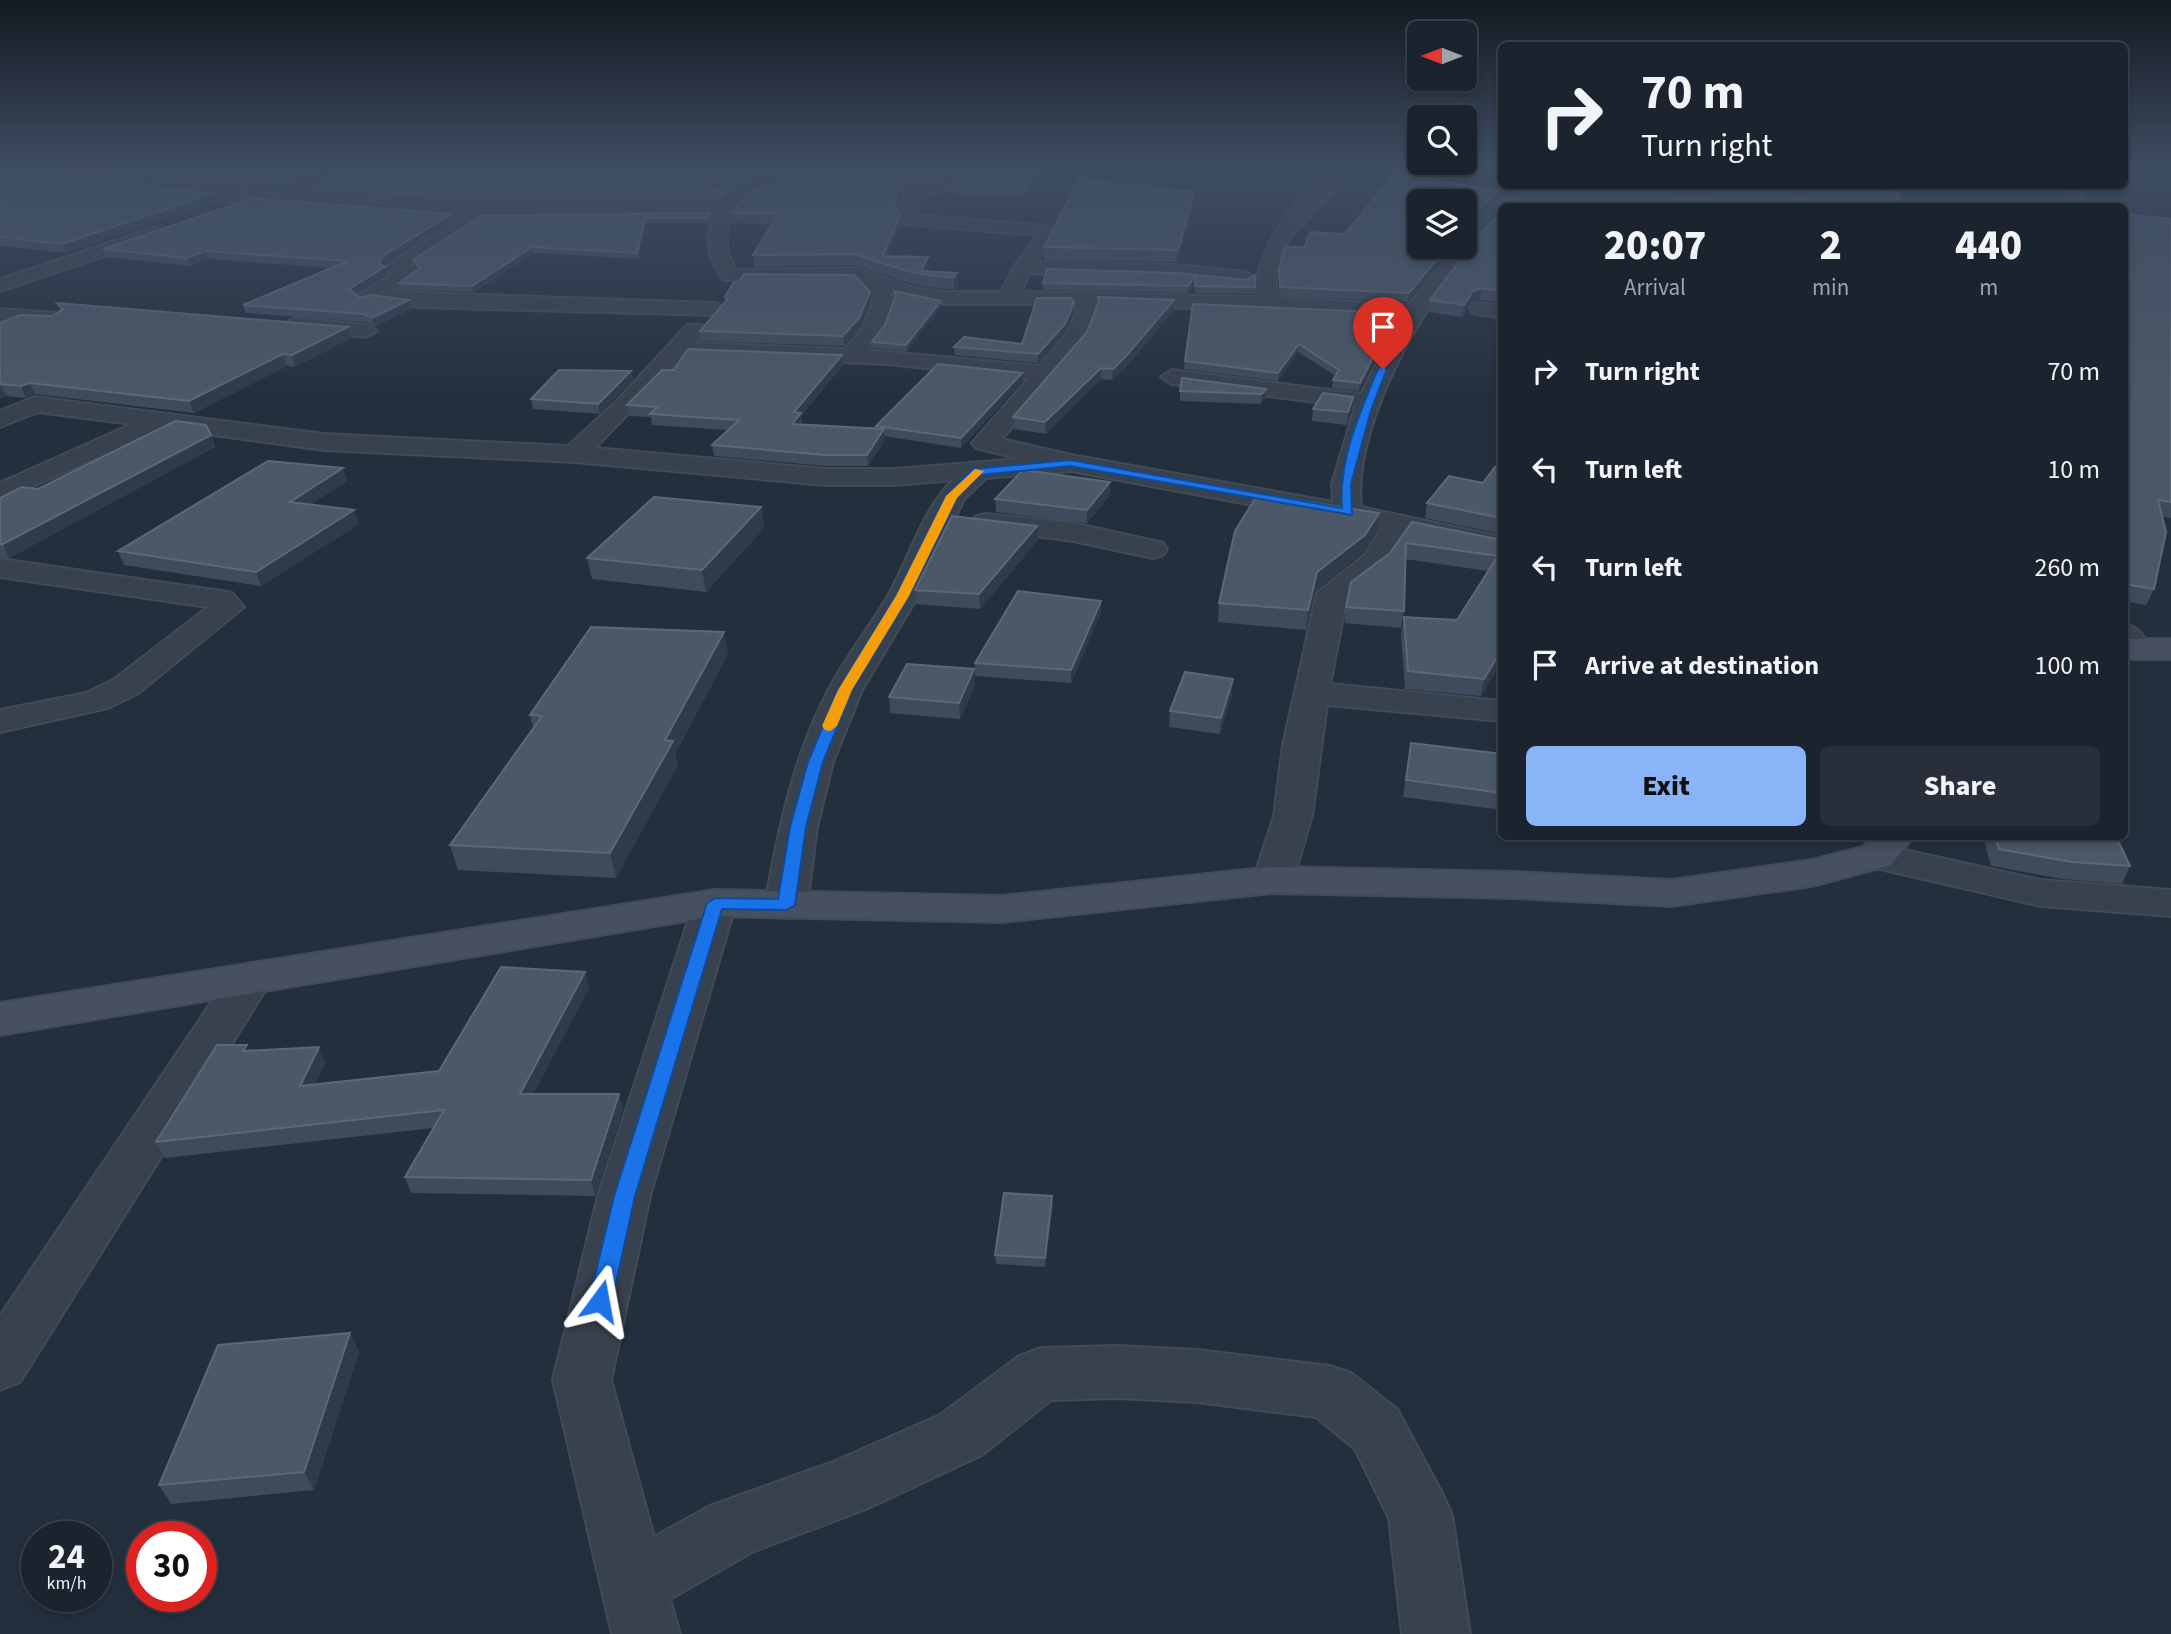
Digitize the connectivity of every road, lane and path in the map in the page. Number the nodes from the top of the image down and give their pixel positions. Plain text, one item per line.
1 (120, 244) edge
2 (432, 244) edge
3 (717, 244) edge
4 (1039, 244) edge
5 (1281, 244) edge
6 (1456, 259) edge
7 (1023, 267) junction
8 (730, 276) junction
9 (863, 277) junction
10 (1265, 279) junction
11 (0, 285) edge
12 (369, 295) junction
13 (1008, 298) junction
14 (1079, 298) junction
15 (1268, 304) junction
16 (716, 309) junction
17 (1480, 309) edge
18 (1498, 311) edge
19 (1414, 312) junction
20 (0, 315) edge
21 (55, 319) edge
22 (280, 323) edge
23 (314, 325) junction
24 (366, 331) edge
25 (677, 349) junction
26 (852, 355) junction
27 (1045, 374) junction
28 (1172, 377) dead end
29 (1369, 402) junction
30 (0, 420) edge
31 (161, 420) junction
32 (574, 454) junction
33 (1070, 463) junction
34 (977, 472) junction
35 (0, 493) edge
36 (1348, 513) junction
37 (942, 518) junction
38 (1398, 524) junction
39 (1498, 545) edge
40 (1153, 549) dead end
41 (0, 568) edge
42 (2128, 644) edge
43 (2171, 649) edge
44 (1313, 693) junction
45 (1498, 710) edge
46 (0, 722) edge
47 (1886, 846) edge
48 (1273, 880) junction
49 (715, 903) junction
50 (2171, 903) edge
51 (786, 905) junction
52 (251, 978) junction
53 (0, 1019) edge
54 (0, 1364) edge
55 (640, 1609) edge
56 (1436, 1634) edge

1 - 11 street
2 - 12 street
3 - 8 street
4 - 7 street
5 - 10 street
6 - 19 street
7 - 10 street
7 - 13 street
8 - 9 street
8 - 16 street
9 - 13 street
9 - 26 street
10 - 15 street
12 - 16 street
12 - 23 street
13 - 14 street
14 - 15 street
14 - 27 street
15 - 19 street
16 - 25 street
17 - 18 street
19 - 29 street
20 - 21 street
22 - 23 street
23 - 24 street
25 - 26 street
25 - 32 street
26 - 27 street
27 - 33 street
28 - 29 street
29 - 36 street
30 - 31 street
31 - 32 street
31 - 35 street
32 - 34 street
33 - 34 street
33 - 36 street
34 - 37 street
36 - 38 street
37 - 40 street
37 - 51 street
38 - 39 street
38 - 44 street
41 - 46 street
42 - 43 street
44 - 45 street
44 - 48 street
47 - 48 street
47 - 50 street
48 - 51 street
49 - 51 street
49 - 52 street
49 - 55 street
52 - 53 street
52 - 54 street
55 - 56 street

